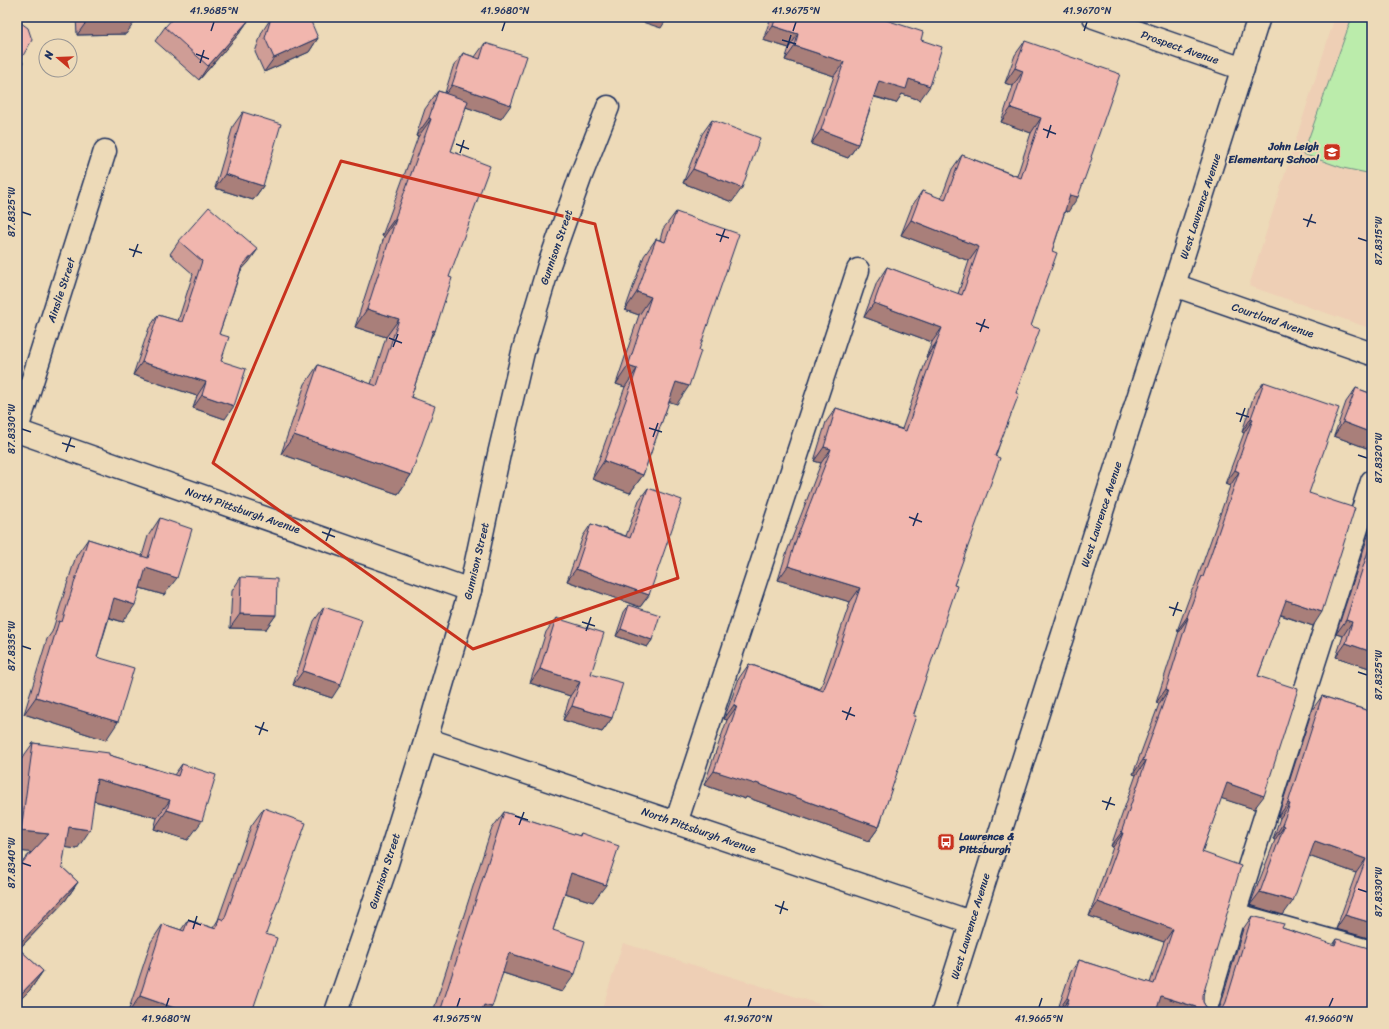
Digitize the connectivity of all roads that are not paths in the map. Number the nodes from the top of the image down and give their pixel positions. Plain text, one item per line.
1 (1094, 17) edge
2 (1259, 17) edge
3 (1243, 69) junction
4 (608, 107) dead end
5 (105, 151) dead end
6 (858, 270) dead end
7 (1174, 285) junction
8 (1372, 354) edge
9 (17, 430) edge
10 (1372, 481) edge
11 (470, 590) junction
12 (426, 739) junction
13 (676, 823) junction
14 (1234, 914) junction
15 (971, 922) junction
16 (1372, 952) edge
17 (336, 1012) edge
18 (943, 1012) edge
19 (1204, 1012) edge

1 - 3 street, Prospect Avenue
2 - 3 street, West Lawrence Avenue
3 - 7 street, West Lawrence Avenue
4 - 11 street, Gunnison Street
5 - 9 street, Ainslie Street
6 - 13 street
7 - 8 street, Courtland Avenue
7 - 15 street, West Lawrence Avenue
9 - 11 street, North Pittsburgh Avenue
10 - 14 street
11 - 12 street, Gunnison Street
12 - 13 street, North Pittsburgh Avenue
12 - 17 street, Gunnison Street
13 - 15 street, North Pittsburgh Avenue
14 - 16 street
14 - 19 street
15 - 18 street, West Lawrence Avenue

